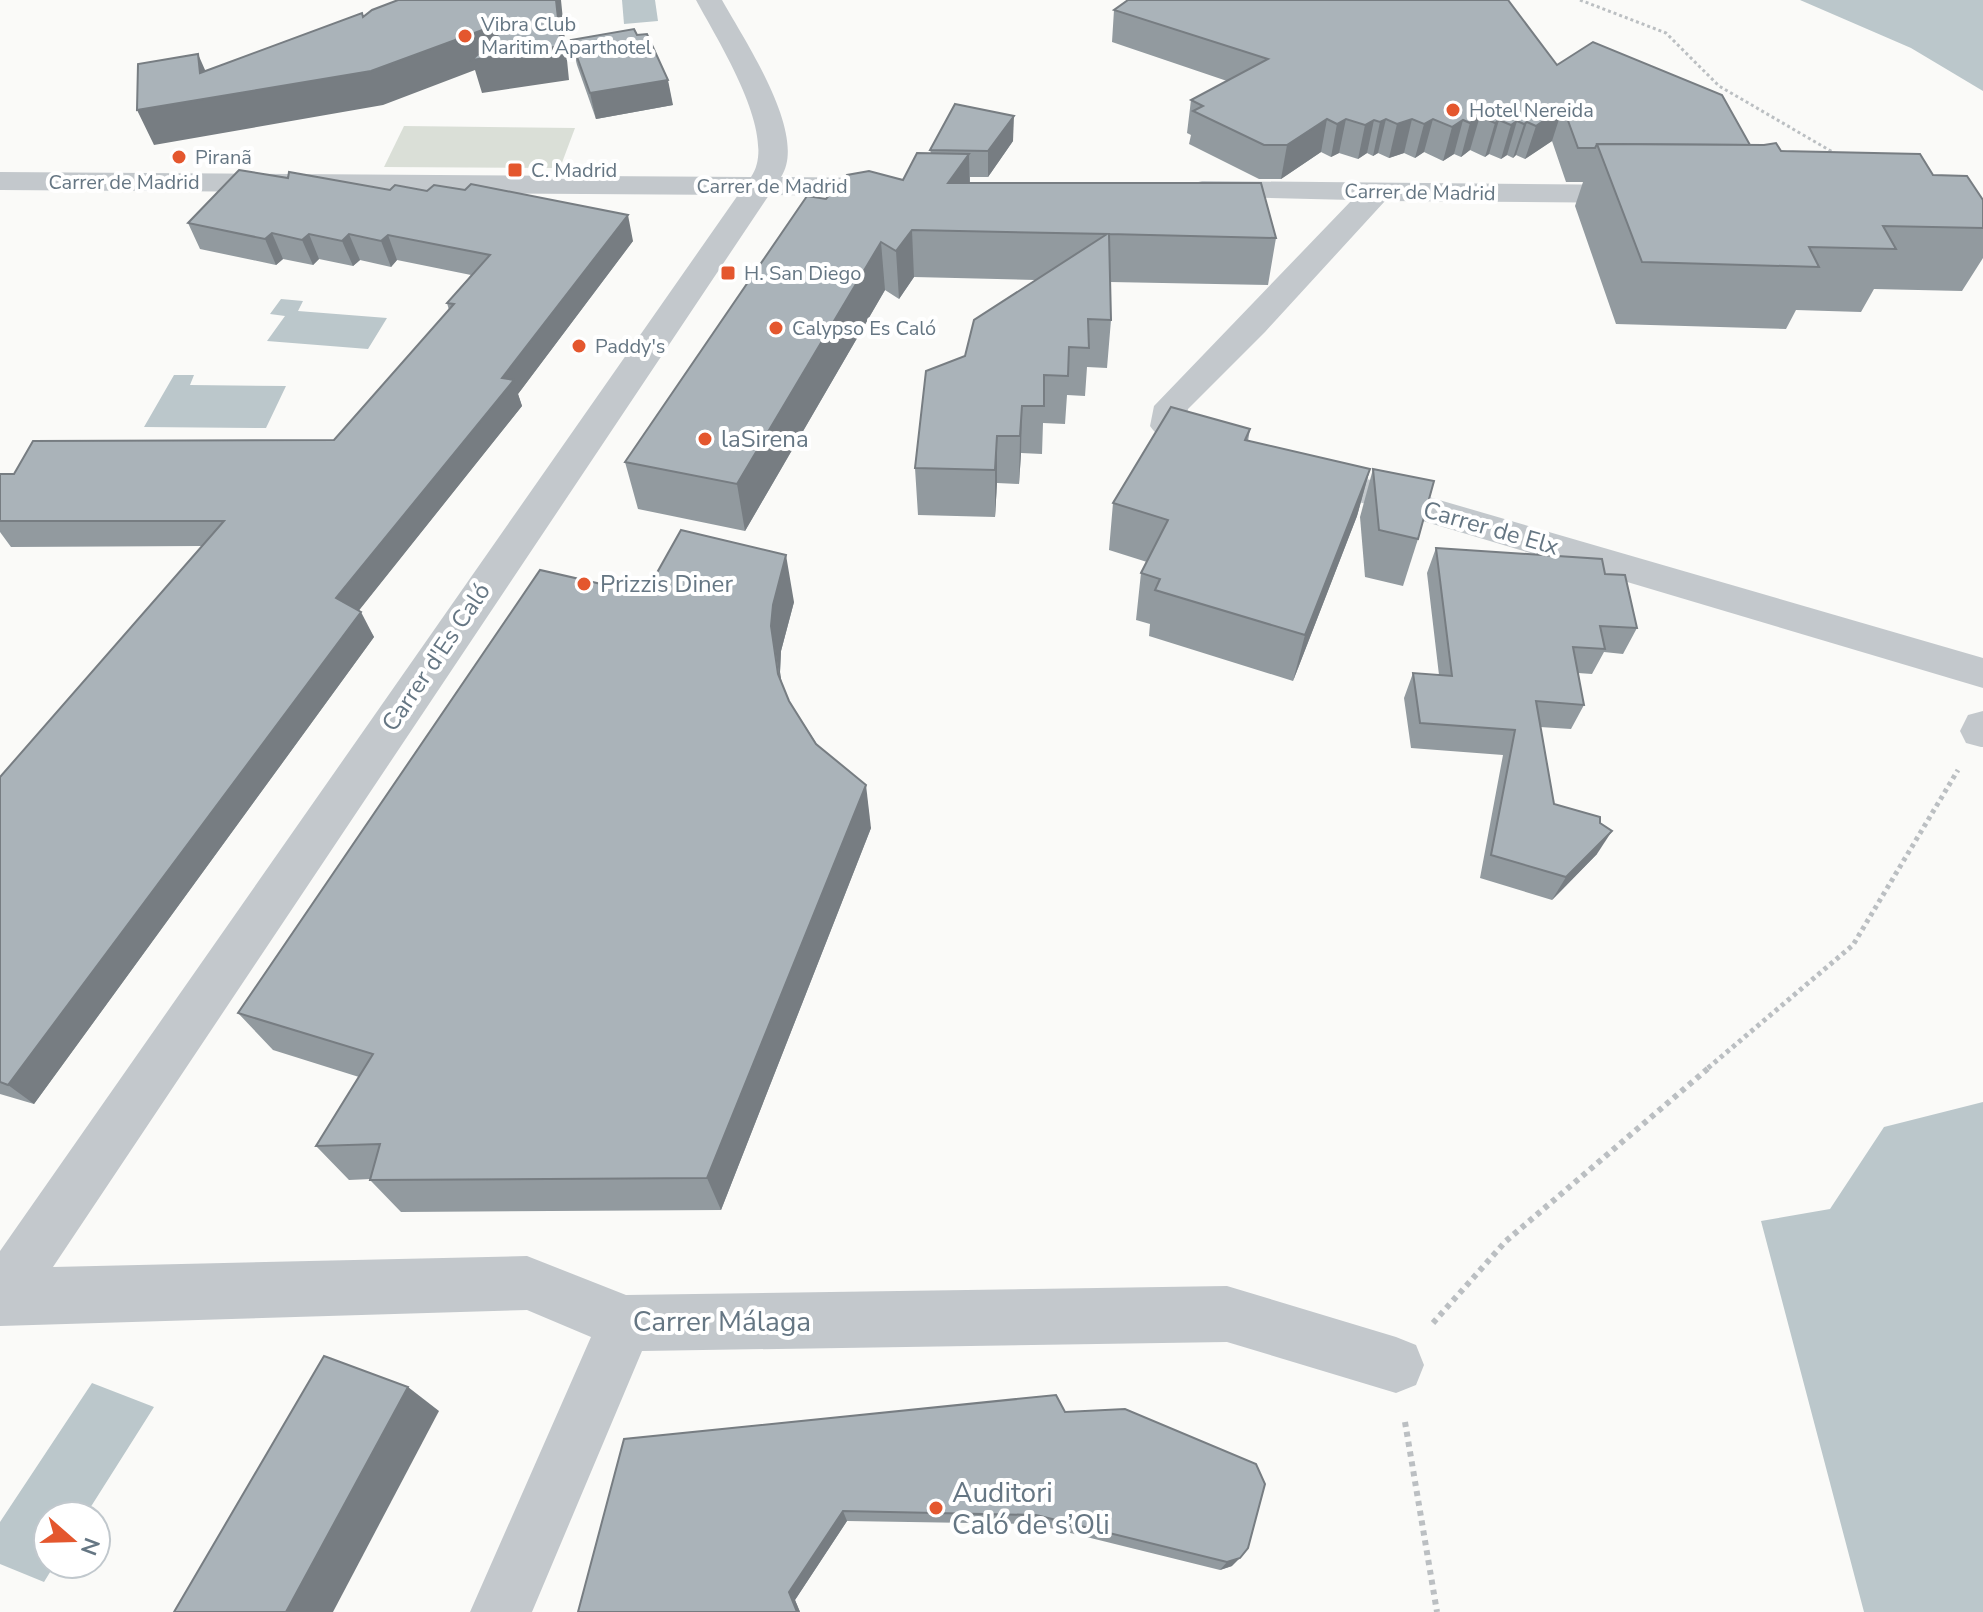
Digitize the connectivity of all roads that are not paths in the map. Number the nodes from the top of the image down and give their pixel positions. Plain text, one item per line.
1 (709, 0) edge
2 (0, 181) edge
3 (762, 186) junction
4 (932, 187) edge
5 (1170, 189) edge
6 (1377, 191) junction
7 (1674, 194) edge
8 (1983, 673) edge
9 (0, 1297) edge
10 (626, 1323) junction
11 (1396, 1365) road end
12 (501, 1612) edge

1 - 3 street, Carrer d'Es Caló
2 - 3 street, Carrer de Madrid
3 - 4 street, Carrer de Madrid
3 - 9 street, Carrer d'Es Caló
5 - 6 street, Carrer de Madrid
6 - 7 street, Carrer de Madrid
6 - 8 street, Carrer de Elx
9 - 10 street, Carrer Málaga
10 - 11 street, Carrer Málaga
10 - 12 street

